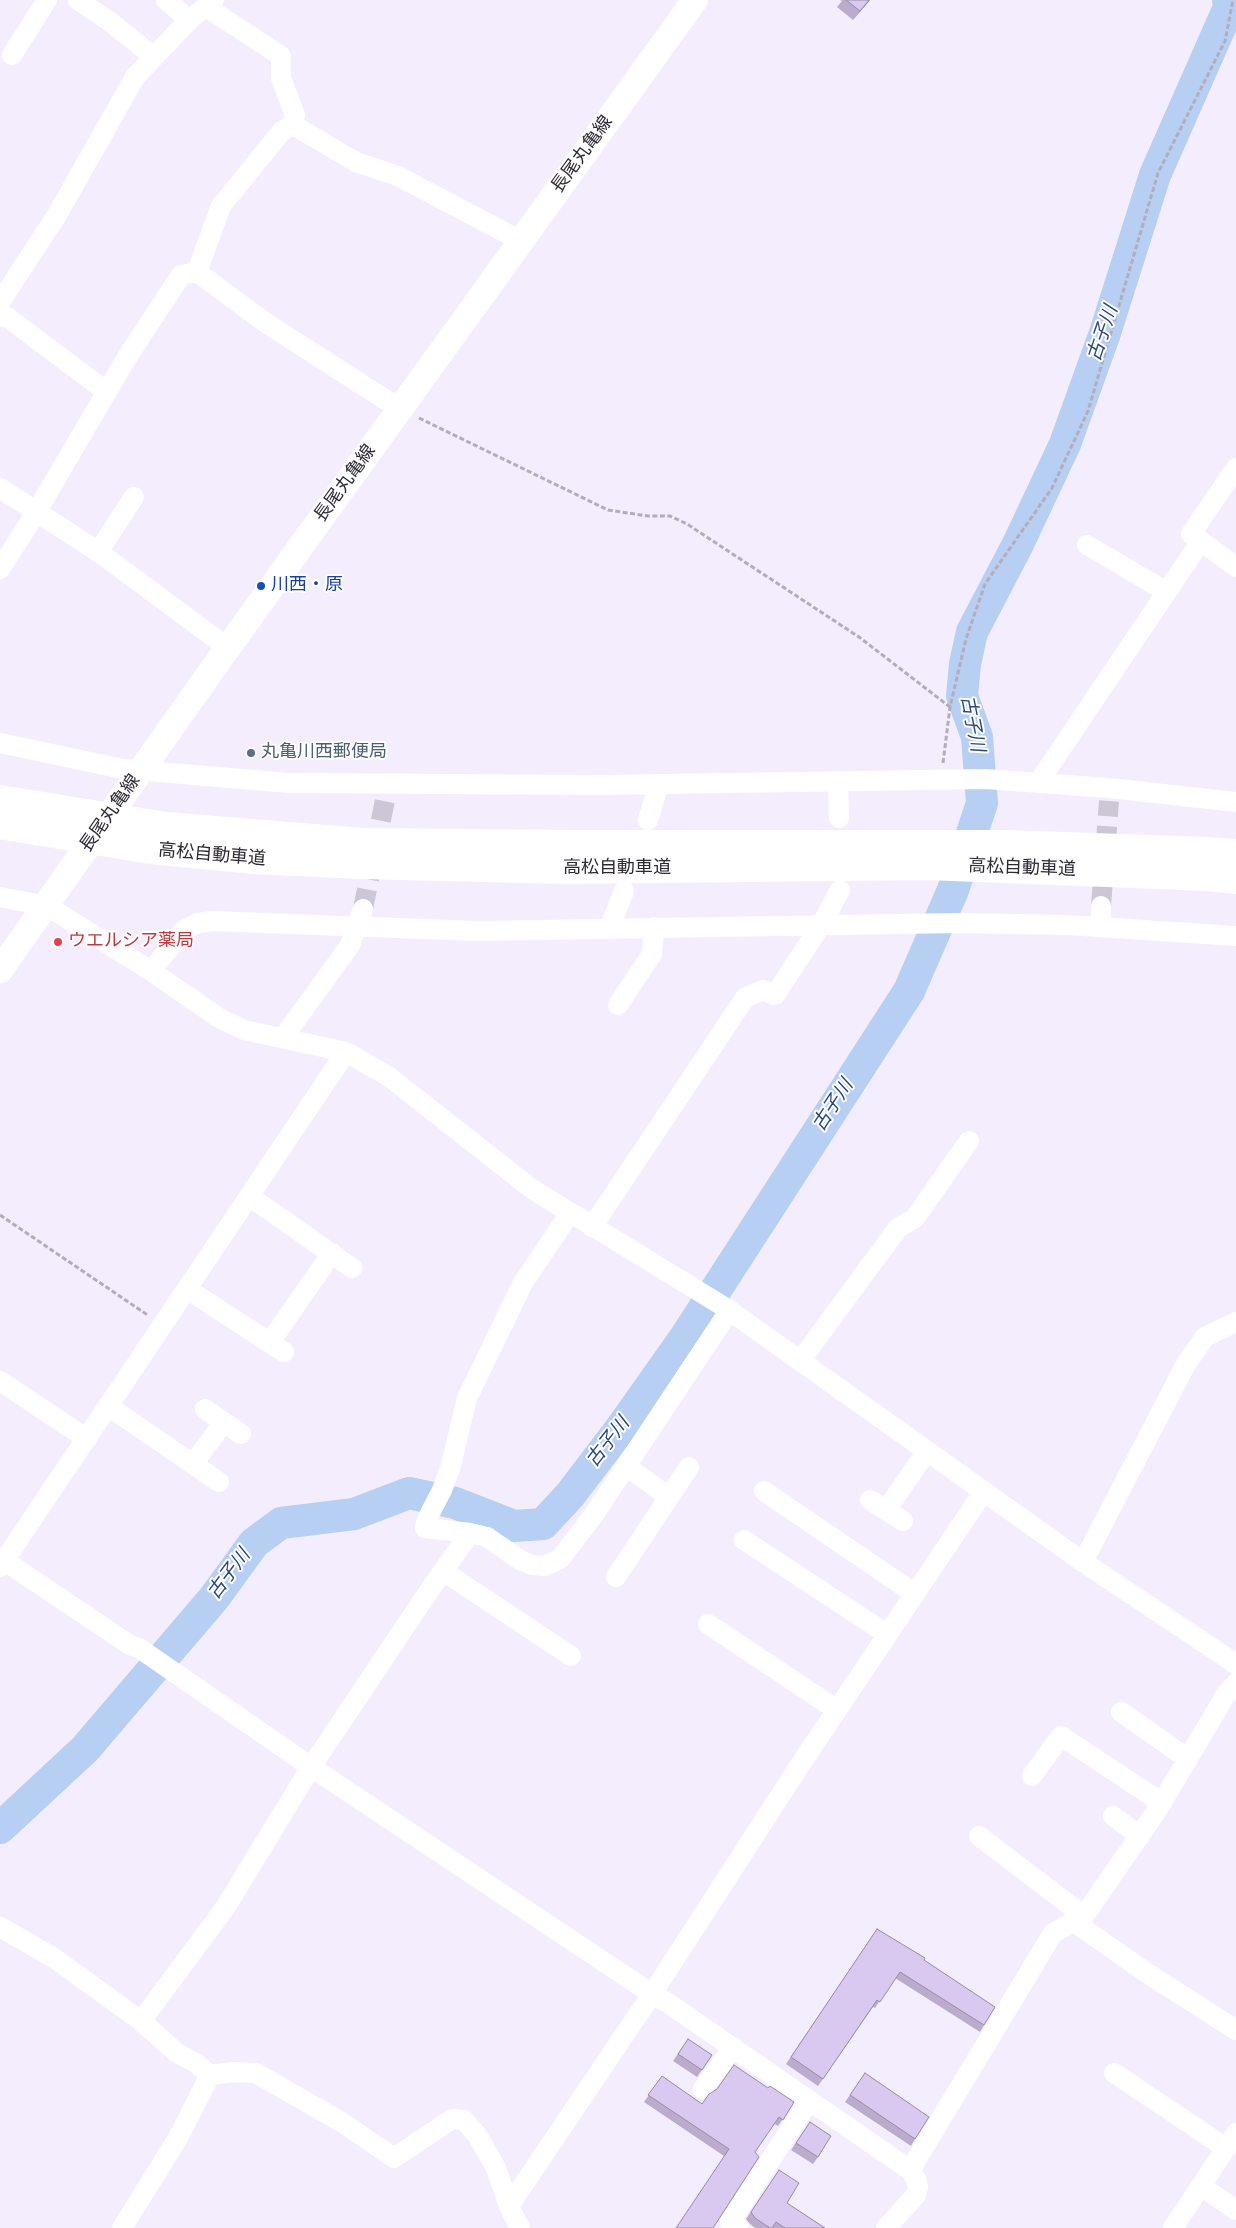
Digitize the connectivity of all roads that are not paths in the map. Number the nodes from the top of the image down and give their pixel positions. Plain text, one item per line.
1 (47, 0) edge
2 (78, 0) edge
3 (166, 0) edge
4 (695, 0) edge
5 (210, 3) edge
6 (189, 20) junction
7 (12, 55) dead end
8 (154, 57) junction
9 (293, 125) junction
10 (520, 241) junction
11 (197, 272) junction
12 (0, 302) edge
13 (0, 318) edge
14 (107, 392) junction
15 (400, 409) junction
16 (1236, 468) edge
17 (0, 488) edge
18 (134, 497) dead end
19 (37, 511) junction
20 (1201, 541) junction
21 (1087, 545) dead end
22 (98, 552) junction
23 (1236, 567) edge
24 (0, 569) edge
25 (1167, 592) junction
26 (228, 648) junction
27 (0, 743) edge
28 (142, 770) junction
29 (838, 782) junction
30 (1038, 783) junction
31 (659, 784) junction
32 (0, 799) edge
33 (1236, 802) edge
34 (839, 818) dead end
35 (648, 820) dead end
36 (0, 825) edge
37 (1236, 853) edge
38 (928, 854) junction
39 (1004, 856) junction
40 (1236, 880) edge
41 (840, 890) dead end
42 (624, 891) dead end
43 (0, 897) edge
44 (47, 906) junction
45 (1101, 906) tunnel mouth
46 (360, 917) junction
47 (821, 925) junction
48 (1101, 927) junction
49 (654, 928) junction
50 (609, 929) junction
51 (1236, 936) edge
52 (0, 970) edge
53 (151, 971) junction
54 (618, 1006) dead end
55 (283, 1038) junction
56 (346, 1052) junction
57 (969, 1142) dead end
58 (249, 1196) junction
59 (570, 1213) junction
60 (592, 1227) junction
61 (332, 1253) junction
62 (352, 1268) dead end
63 (186, 1290) junction
64 (728, 1310) junction
65 (1236, 1322) edge
66 (800, 1361) junction
67 (0, 1382) edge
68 (108, 1406) junction
69 (206, 1410) dead end
70 (224, 1422) junction
71 (241, 1434) dead end
72 (87, 1438) junction
73 (926, 1451) junction
74 (193, 1464) junction
75 (626, 1466) junction
76 (689, 1467) dead end
77 (219, 1482) dead end
78 (984, 1491) junction
79 (764, 1492) dead end
80 (669, 1497) junction
81 (886, 1510) dead end
82 (470, 1533) junction
83 (744, 1540) dead end
84 (1083, 1562) junction
85 (2, 1564) edge
86 (443, 1572) junction
87 (616, 1577) dead end
88 (915, 1594) junction
89 (708, 1624) dead end
90 (887, 1634) junction
91 (571, 1656) dead end
92 (1236, 1668) edge
93 (837, 1710) junction
94 (1120, 1712) dead end
95 (1188, 1759) junction
96 (311, 1767) junction
97 (1032, 1776) dead end
98 (1162, 1803) junction
99 (1113, 1816) dead end
100 (979, 1836) dead end
101 (1140, 1836) junction
102 (1079, 1919) junction
103 (0, 1927) edge
104 (652, 1994) junction
105 (141, 2021) junction
106 (1236, 2030) edge
107 (733, 2047) junction
108 (1114, 2073) dead end
109 (210, 2075) junction
110 (703, 2089) dead end
111 (809, 2101) junction
112 (1231, 2141) edge
113 (910, 2170) junction
114 (1201, 2186) junction
115 (508, 2206) junction
116 (1236, 2210) edge
117 (122, 2228) edge
118 (520, 2228) edge
119 (739, 2228) edge
120 (886, 2228) edge
121 (1173, 2228) edge

1 - 7 street
2 - 8 street
3 - 6 street
4 - 10 main road, 長尾丸亀線
5 - 6 street
5 - 9 street
6 - 8 street
8 - 12 street
9 - 10 street
9 - 11 street
10 - 15 main road, 長尾丸亀線
11 - 14 street
11 - 15 street
13 - 14 street
14 - 19 street
15 - 26 main road, 長尾丸亀線
16 - 20 street
17 - 19 street
18 - 22 street
19 - 22 street
19 - 24 street
20 - 23 street
20 - 25 street
21 - 25 street
22 - 26 street
25 - 30 street
26 - 28 main road, 長尾丸亀線
27 - 28 street
28 - 31 street
28 - 44 main road, 長尾丸亀線
29 - 30 street
29 - 31 street
29 - 34 street
30 - 33 street
31 - 35 street
32 - 38 highway, 高松自動車道
36 - 38 highway, 高松自動車道
37 - 39 highway, 高松自動車道
38 - 39 highway, 高松自動車道
39 - 40 highway, 高松自動車道
41 - 47 street
42 - 50 street
43 - 44 street
44 - 52 main road, 長尾丸亀線
44 - 53 street
45 - 48 street
46 - 50 street
46 - 53 street
46 - 55 street
47 - 48 street
47 - 49 street
47 - 60 street
48 - 51 street
49 - 50 street
49 - 54 street
53 - 55 street
55 - 56 street
56 - 58 street
56 - 59 street
57 - 66 street
58 - 61 street
58 - 63 street
59 - 60 street
59 - 82 street
60 - 64 street
61 - 62 street
61 - 63 street
63 - 68 street
64 - 66 street
64 - 75 street
65 - 84 street
66 - 73 street
67 - 72 street
68 - 72 street
68 - 74 street
69 - 70 street
70 - 71 street
70 - 74 street
72 - 85 street
73 - 78 street
73 - 81 street
74 - 77 street
75 - 80 street
75 - 82 street
76 - 80 street
78 - 84 street
78 - 88 street
79 - 88 street
80 - 87 street
82 - 86 street
83 - 90 street
84 - 92 street
85 - 96 street
86 - 91 street
86 - 96 street
88 - 90 street
89 - 93 street
90 - 93 street
92 - 95 street
93 - 104 street
94 - 95 street
95 - 98 street
96 - 104 street
96 - 105 street
97 - 98 street
98 - 101 street
99 - 101 street
100 - 102 street
101 - 102 street
102 - 106 street
102 - 113 street
103 - 105 street
104 - 107 street
104 - 115 street
105 - 109 street
107 - 110 street
107 - 111 street
108 - 112 street
109 - 115 street
109 - 117 street
111 - 113 street
111 - 119 street
112 - 114 street
113 - 120 street
114 - 116 street
114 - 121 street
115 - 118 street

